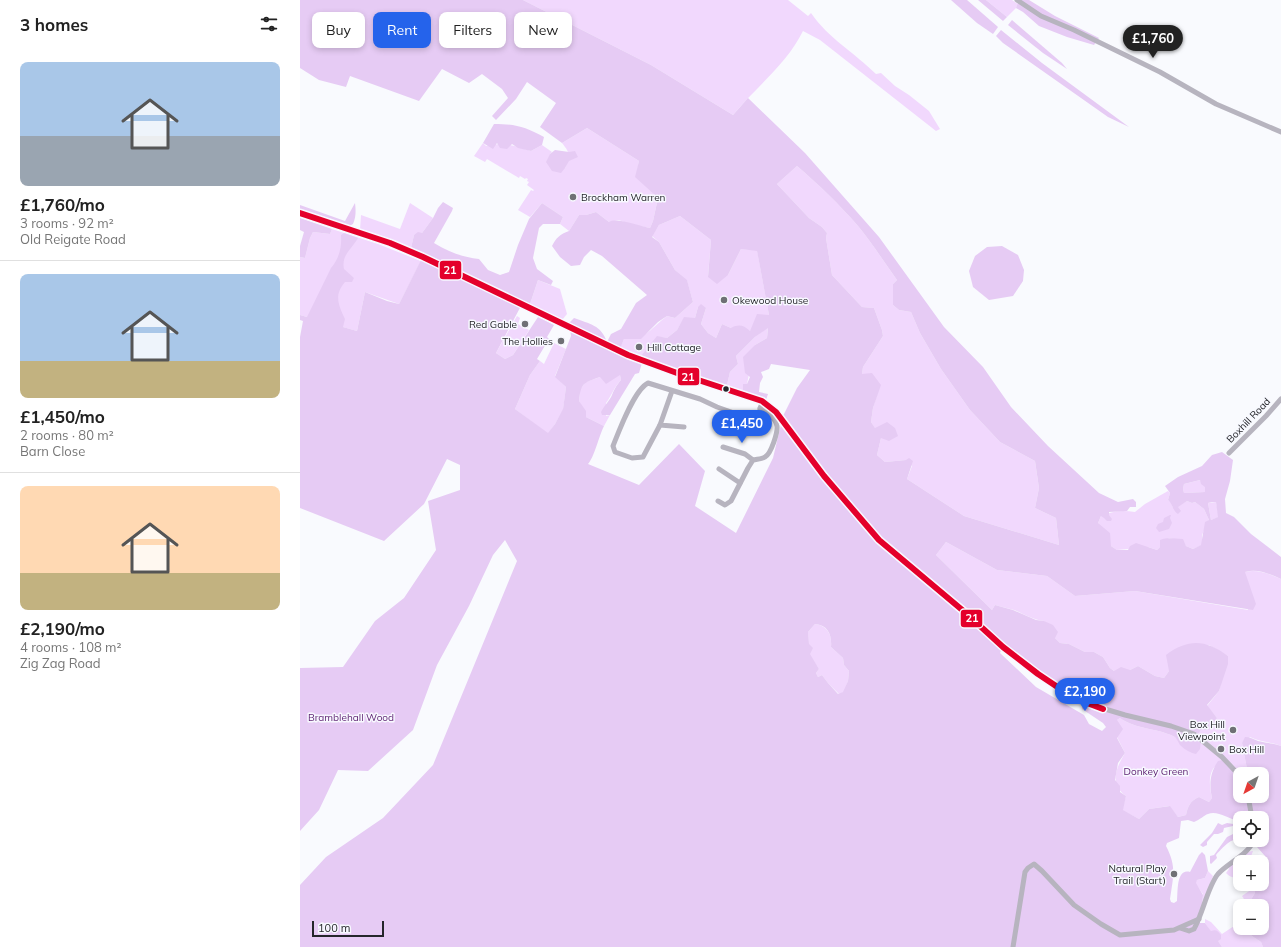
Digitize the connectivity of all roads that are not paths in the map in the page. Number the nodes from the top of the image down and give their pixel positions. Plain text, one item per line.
1 (1017, 0) edge
2 (1281, 132) edge
3 (300, 213) edge
4 (672, 390) junction
5 (1281, 399) edge
6 (762, 401) junction
7 (760, 408) junction
8 (660, 425) junction
9 (684, 427) dead end
10 (723, 447) dead end
11 (1229, 453) dead end
12 (753, 460) junction
13 (719, 469) dead end
14 (740, 482) junction
15 (718, 501) dead end
16 (1233, 769) edge
17 (1250, 847) edge
18 (1013, 947) edge

1 - 2 street
3 - 6 street
4 - 7 street
4 - 8 street
4 - 8 street
5 - 11 street, Boxhill Road
6 - 7 street
6 - 16 street
7 - 12 street
8 - 9 street
10 - 12 street
12 - 14 street
13 - 14 street
14 - 15 street
17 - 18 street

